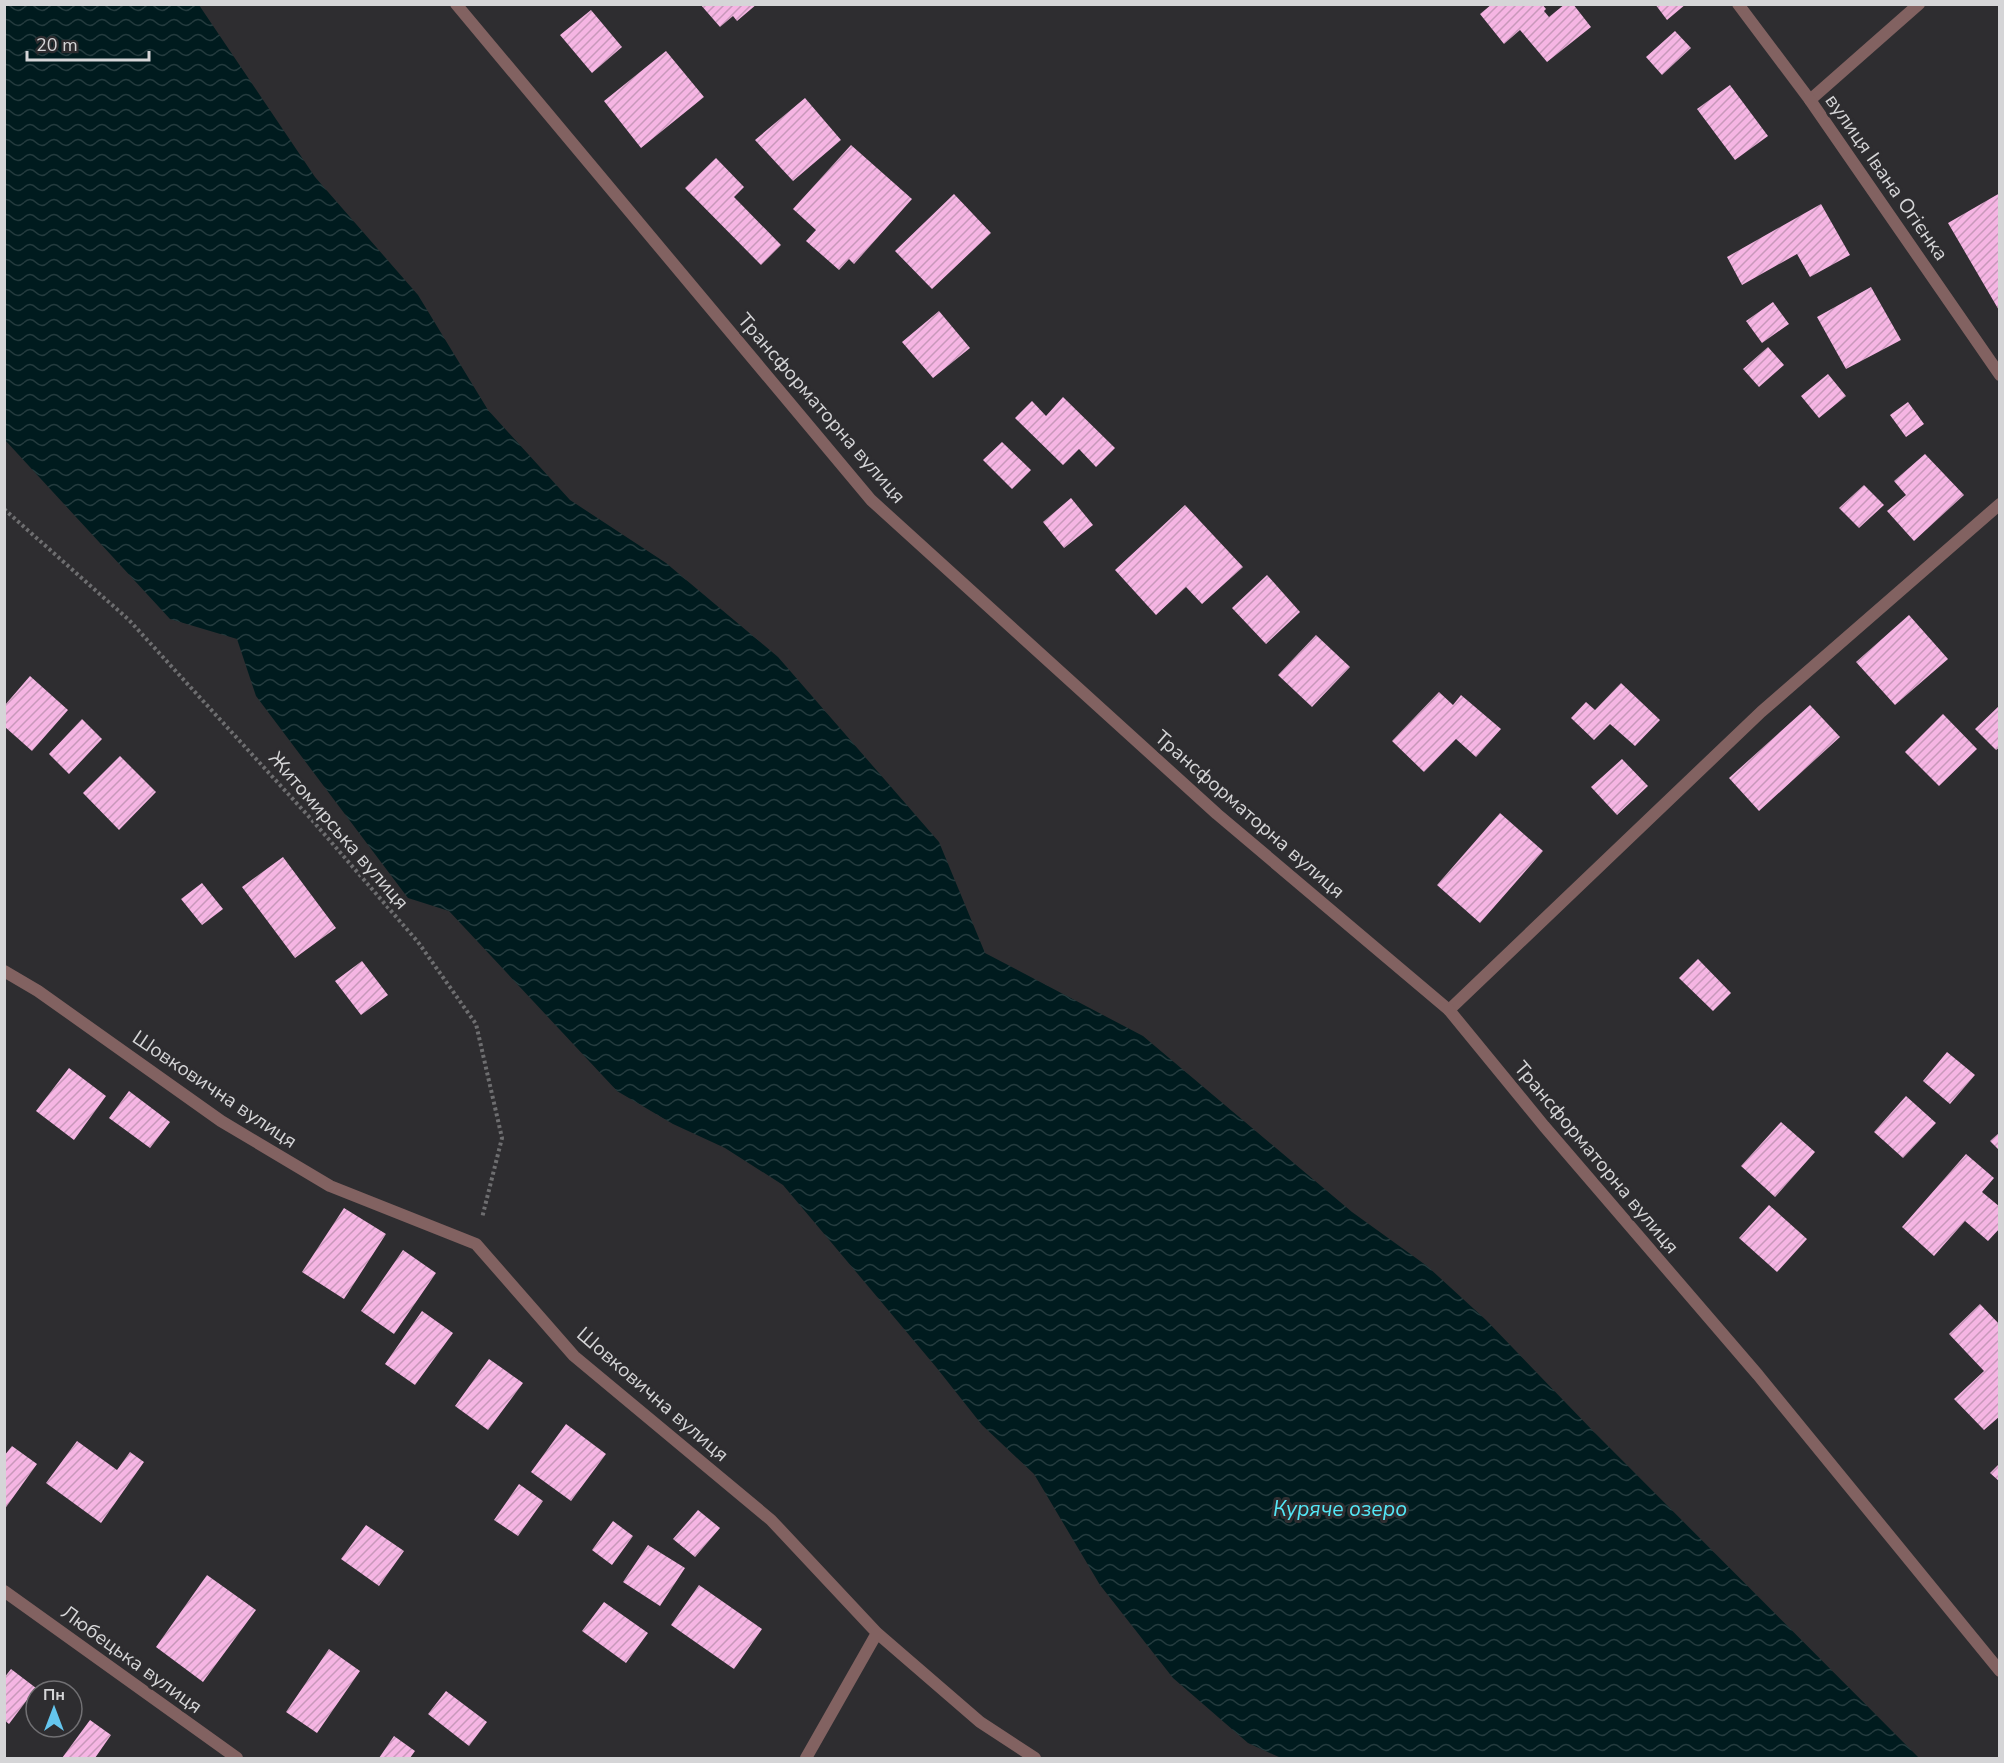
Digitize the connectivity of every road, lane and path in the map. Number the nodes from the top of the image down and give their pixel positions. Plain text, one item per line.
1 (456, 4) edge
2 (1738, 4) edge
3 (1919, 4) edge
4 (1810, 100) junction
5 (2000, 375) edge
6 (2000, 504) edge
7 (4, 508) edge
8 (4, 971) edge
9 (1449, 1010) junction
10 (476, 1245) junction
11 (4, 1591) edge
12 (878, 1634) junction
13 (2000, 1671) edge
14 (237, 1758) edge
15 (806, 1758) edge
16 (1035, 1758) edge

1 - 9 street, Трансформаторна вулиця
2 - 4 street, вулиця Івана Огієнка
3 - 4 street
4 - 5 street, вулиця Івана Огієнка
6 - 9 street
7 - 10 path, Житомирська вулиця
8 - 10 street, Шовковична вулиця
9 - 13 street, Трансформаторна вулиця
10 - 12 street, Шовковична вулиця
11 - 14 street, Любецька вулиця
12 - 15 street
12 - 16 street, Шовковична вулиця

